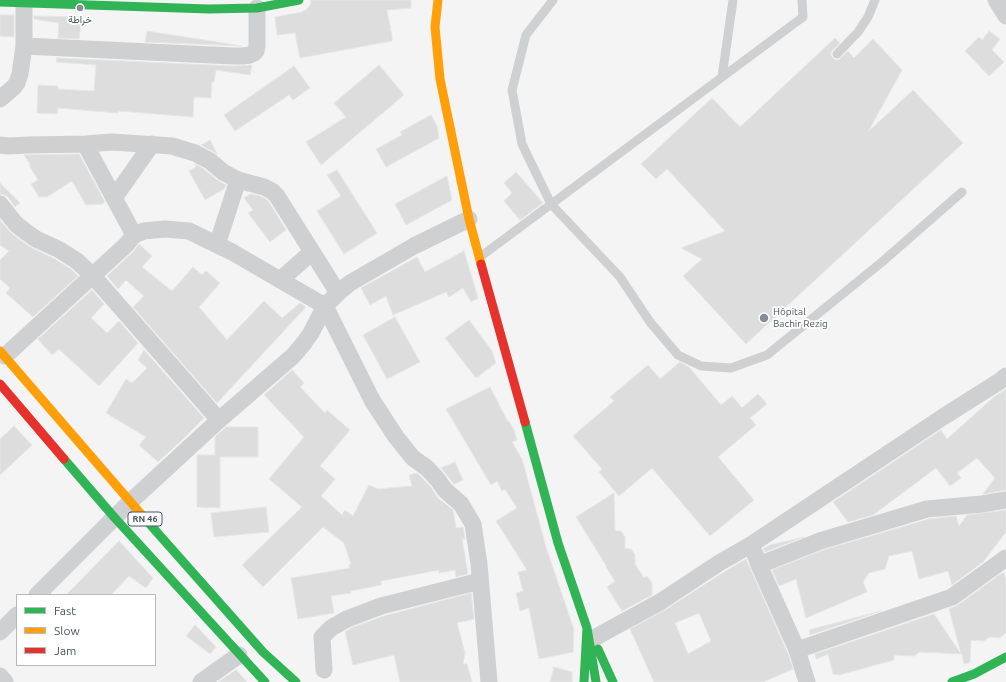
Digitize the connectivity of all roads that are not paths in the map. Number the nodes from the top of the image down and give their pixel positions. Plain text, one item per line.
1 (299, 0) edge
2 (438, 0) edge
3 (554, 0) edge
4 (733, 0) edge
5 (802, 0) edge
6 (875, 0) edge
7 (996, 0) edge
8 (0, 2) edge
9 (24, 3) junction
10 (257, 8) junction
11 (1006, 16) edge
12 (24, 46) junction
13 (837, 54) dead end
14 (722, 77) junction
15 (0, 99) edge
16 (85, 144) junction
17 (152, 144) junction
18 (0, 145) edge
19 (238, 180) junction
20 (962, 192) dead end
21 (114, 198) junction
22 (0, 204) edge
23 (551, 204) junction
24 (469, 219) junction
25 (134, 236) junction
26 (217, 245) junction
27 (312, 252) junction
28 (480, 257) junction
29 (93, 276) junction
30 (280, 280) junction
31 (338, 293) junction
32 (325, 306) junction
33 (2, 354) edge
34 (1006, 376) edge
35 (0, 384) edge
36 (219, 420) junction
37 (1006, 500) edge
38 (130, 502) junction
39 (114, 517) junction
40 (752, 544) junction
41 (1006, 558) edge
42 (759, 565) junction
43 (480, 581) junction
44 (38, 594) edge
45 (16, 616) edge
46 (0, 632) edge
47 (590, 633) junction
48 (797, 650) junction
49 (239, 655) junction
50 (1006, 657) edge
51 (324, 670) dead end
52 (0, 676) edge
53 (5, 682) edge
54 (201, 682) edge
55 (265, 682) edge
56 (296, 682) edge
57 (489, 682) edge
58 (584, 682) edge
59 (596, 682) edge
60 (613, 682) edge
61 (806, 682) edge
62 (952, 682) edge

1 - 10 main road
2 - 24 main road
3 - 23 lane
4 - 14 lane
5 - 14 lane
6 - 13 lane
7 - 11 street
8 - 9 main road
9 - 10 main road
9 - 12 street
10 - 12 street
12 - 15 street
14 - 23 lane
16 - 17 street
16 - 18 street
16 - 21 street
17 - 19 street
17 - 21 street
19 - 26 street
19 - 27 street
20 - 23 lane
21 - 25 street
22 - 29 street
23 - 28 lane
24 - 28 main road
24 - 31 street
25 - 26 street
25 - 29 street
26 - 30 street
27 - 30 street
27 - 31 street
28 - 47 main road
29 - 33 street
29 - 36 street
30 - 32 street
31 - 32 street
32 - 36 street
32 - 43 street
33 - 38 main road, RN 46
34 - 40 street
35 - 39 main road, RN 46
36 - 38 street
37 - 42 street
38 - 39 street
38 - 56 main road, RN 46
39 - 44 street
39 - 49 main road, RN 46
40 - 42 street
40 - 47 street
41 - 48 street
42 - 48 street
43 - 51 street
43 - 57 street
45 - 46 street
47 - 58 main road
47 - 59 main road
47 - 60 main road
48 - 61 street
49 - 54 street
49 - 55 main road, RN 46
50 - 62 main road
52 - 53 street

